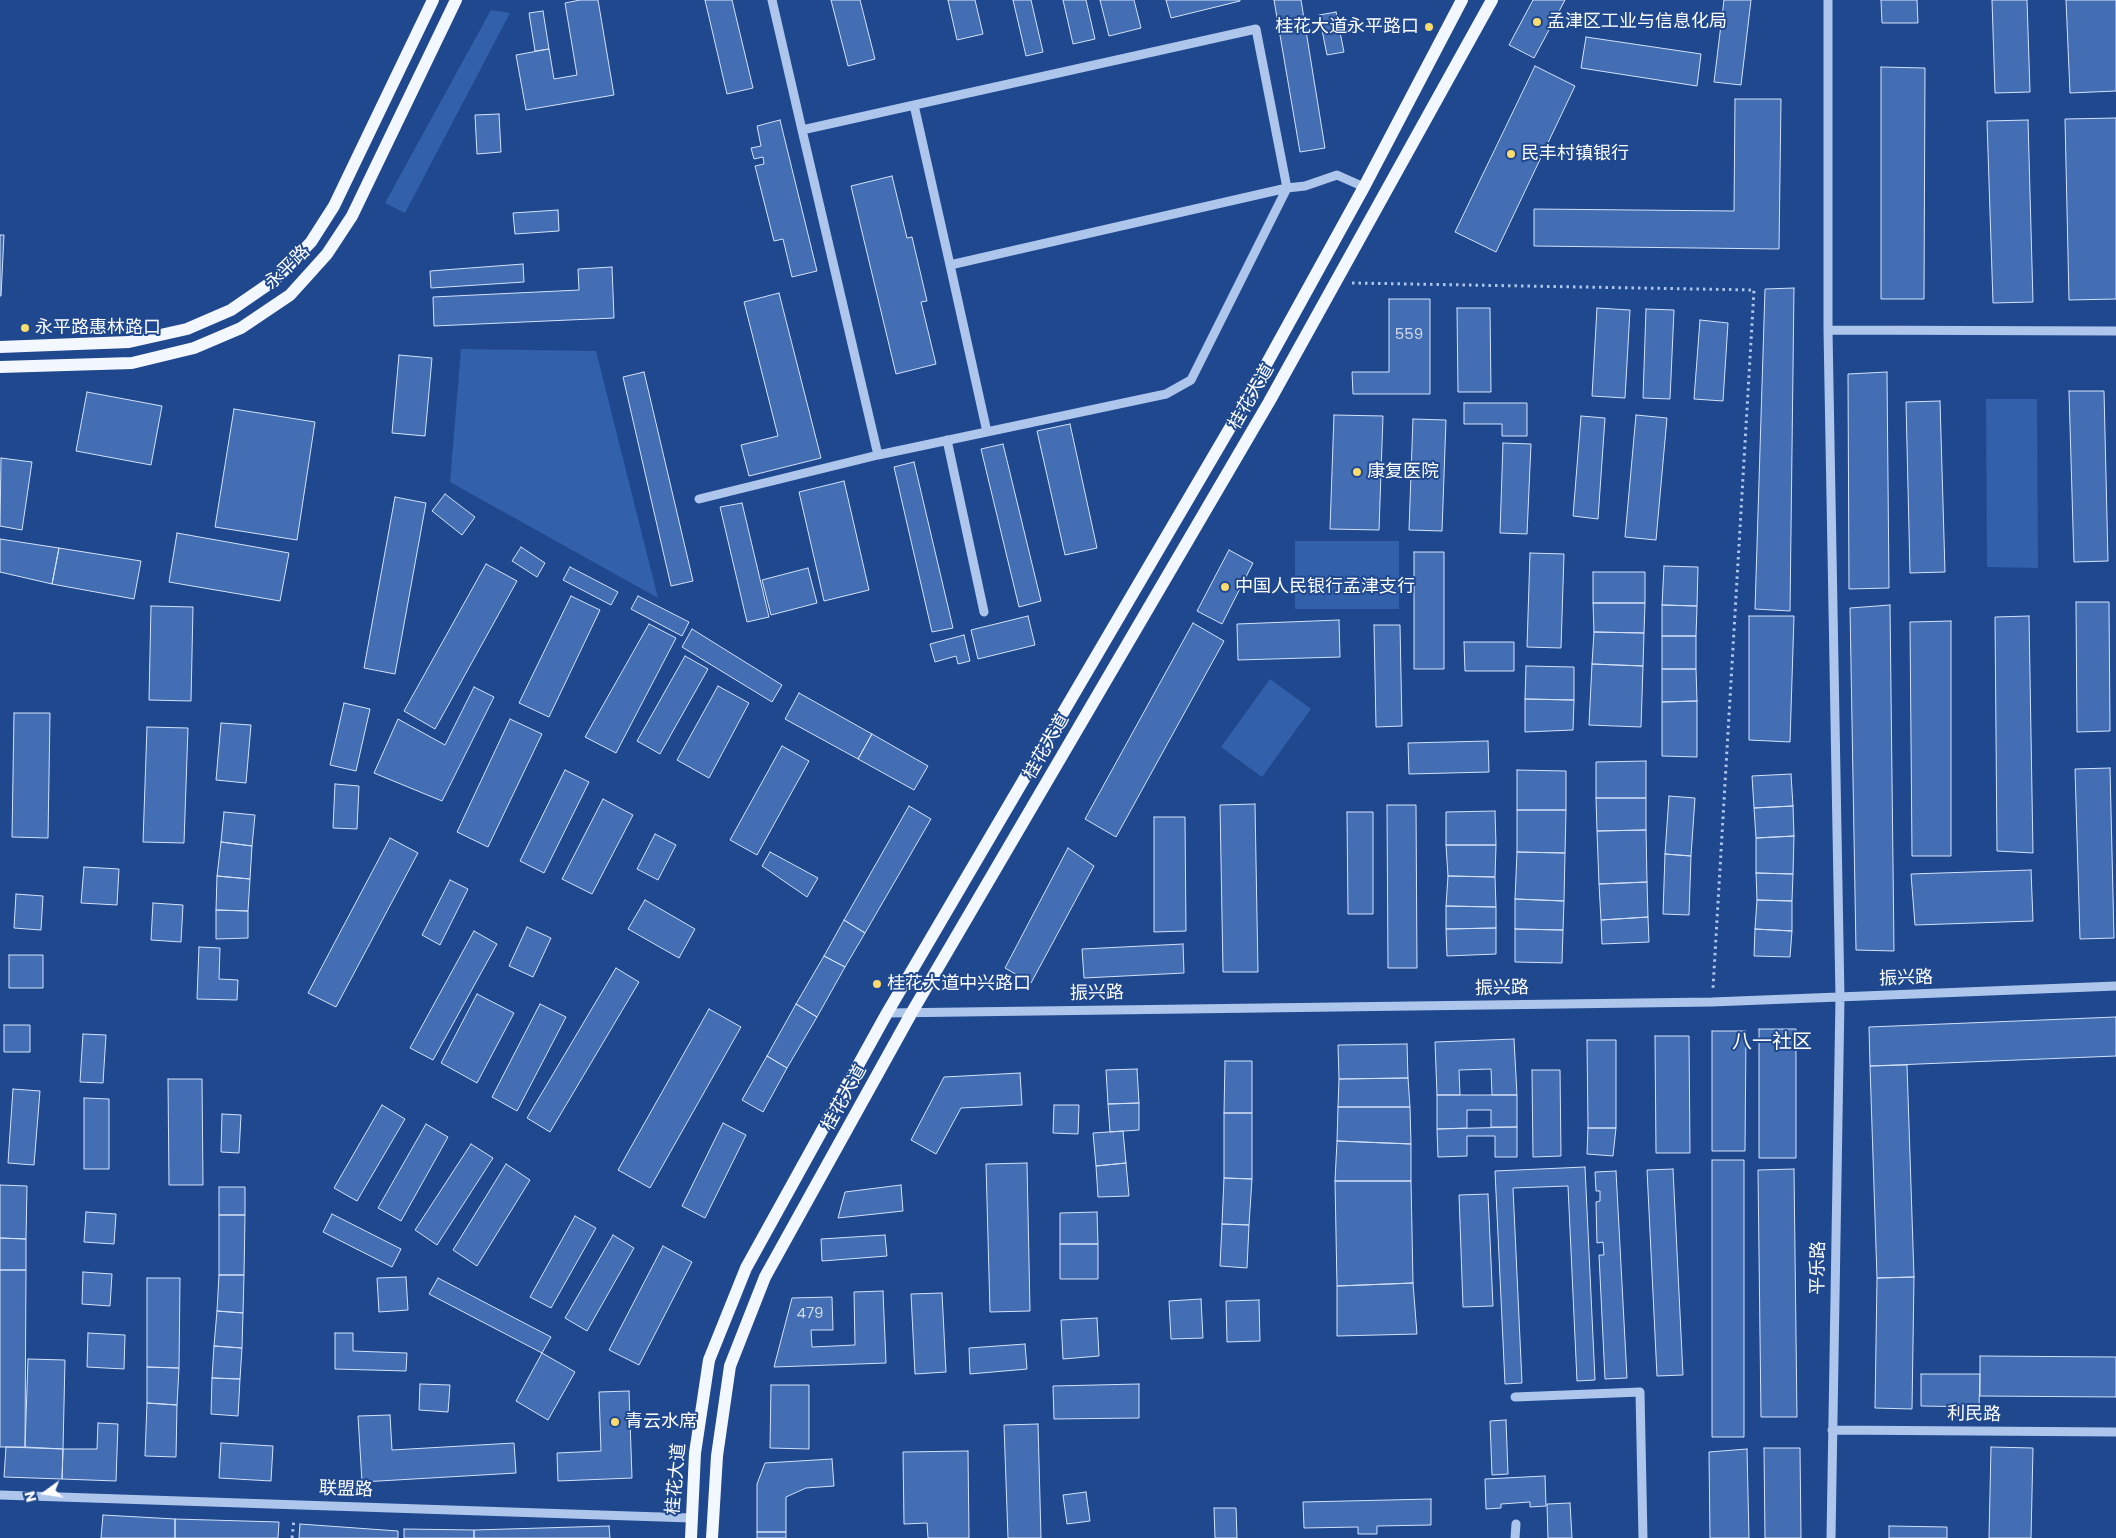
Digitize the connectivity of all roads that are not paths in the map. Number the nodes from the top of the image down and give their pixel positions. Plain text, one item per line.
1 (433, 0) edge
2 (456, 0) edge
3 (772, 0) edge
4 (1462, 0) edge
5 (1492, 0) edge
6 (1828, 0) edge
7 (914, 105) junction
8 (802, 130) junction
9 (1364, 186) junction
10 (1288, 188) junction
11 (950, 265) junction
12 (1828, 330) junction
13 (2116, 331) edge
14 (0, 347) edge
15 (0, 367) edge
16 (987, 432) junction
17 (947, 440) junction
18 (878, 455) junction
19 (699, 499) dead end
20 (984, 612) dead end
21 (2116, 986) edge
22 (1840, 998) junction
23 (912, 1012) junction
24 (887, 1013) junction
25 (1515, 1397) dead end
26 (1832, 1430) junction
27 (2116, 1432) edge
28 (0, 1495) edge
29 (691, 1518) junction
30 (1516, 1524) dead end
31 (690, 1538) edge
32 (712, 1538) edge
33 (1515, 1538) edge
34 (1643, 1538) edge
35 (1831, 1538) edge

1 - 14 main road, 永平路
2 - 15 main road, 永平路
3 - 8 street
4 - 9 main road, 桂花大道
5 - 23 main road, 桂花大道
6 - 12 street, 平乐路
7 - 8 street
7 - 10 street
7 - 11 street
8 - 18 street
9 - 10 street
9 - 24 main road, 桂花大道
10 - 11 street
10 - 16 street
11 - 16 street
12 - 13 street
12 - 22 street, 平乐路
16 - 17 street
17 - 18 street
17 - 20 street
18 - 19 street
21 - 22 street, 振兴路
22 - 23 street, 振兴路
22 - 26 street, 平乐路
23 - 24 street, 振兴路
23 - 32 main road, 桂花大道
24 - 29 main road, 桂花大道
25 - 34 street
26 - 27 street, 利民路
26 - 35 street, 平乐路
28 - 29 street, 联盟路
29 - 31 main road, 桂花大道
30 - 33 street

